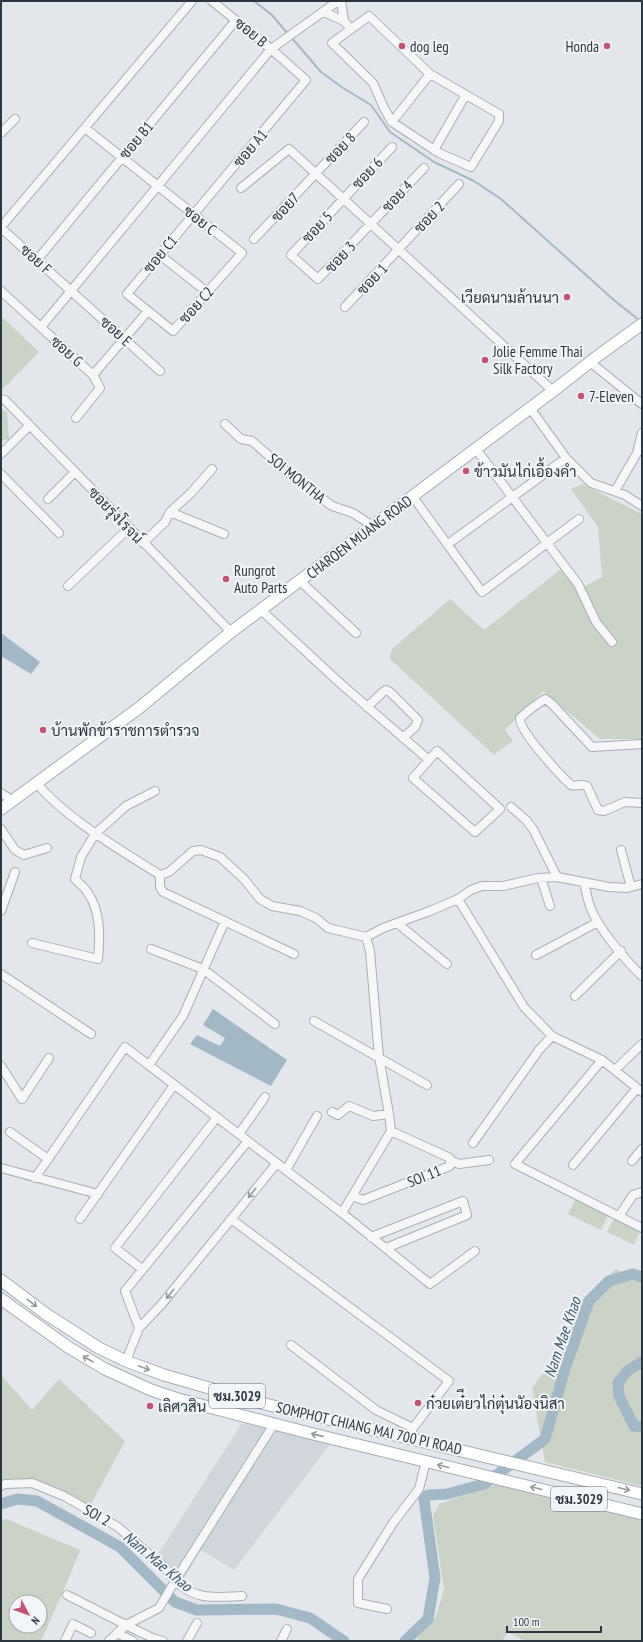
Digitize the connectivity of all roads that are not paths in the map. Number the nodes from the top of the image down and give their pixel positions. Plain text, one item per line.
1 (192, 1) edge
2 (212, 1) edge
3 (342, 1) edge
4 (333, 2) edge
5 (324, 12) junction
6 (236, 20) junction
7 (344, 21) junction
8 (351, 29) junction
9 (271, 49) junction
10 (430, 74) junction
11 (306, 80) joint
12 (465, 96) junction
13 (15, 119) dead end
14 (364, 122) dead end
15 (392, 122) junction
16 (85, 128) junction
17 (1, 134) edge
18 (392, 147) dead end
19 (434, 150) junction
20 (122, 157) junction
21 (424, 168) dead end
22 (316, 174) junction
23 (459, 184) dead end
24 (158, 186) junction
25 (241, 188) dead end
26 (343, 199) junction
27 (194, 215) junction
28 (371, 224) junction
29 (1, 227) edge
30 (254, 239) dead end
31 (399, 250) junction
32 (242, 253) joint
33 (160, 255) junction
34 (291, 255) joint
35 (37, 260) junction
36 (1, 291) edge
37 (71, 291) junction
38 (207, 292) junction
39 (127, 294) joint
40 (345, 308) dead end
41 (148, 311) junction
42 (642, 324) edge
43 (41, 327) junction
44 (124, 339) junction
45 (590, 362) junction
46 (160, 371) dead end
47 (93, 375) junction
48 (553, 391) junction
49 (1, 399) edge
50 (642, 404) edge
51 (530, 408) junction
52 (76, 418) dead end
53 (225, 424) dead end
54 (29, 426) junction
55 (642, 433) edge
56 (476, 449) junction
57 (1, 454) edge
58 (566, 458) junction
59 (212, 469) dead end
60 (74, 473) junction
61 (1, 474) edge
62 (615, 491) junction
63 (512, 496) junction
64 (413, 497) junction
65 (48, 499) dead end
66 (642, 506) edge
67 (170, 512) junction
68 (579, 519) dead end
69 (373, 526) junction
70 (129, 528) junction
71 (59, 532) dead end
72 (224, 534) dead end
73 (143, 543) junction
74 (448, 544) junction
75 (547, 544) junction
76 (300, 581) junction
77 (68, 586) dead end
78 (262, 610) junction
79 (232, 632) junction
80 (356, 633) dead end
81 (612, 642) dead end
82 (367, 707) junction
83 (403, 738) junction
84 (642, 744) edge
85 (429, 760) junction
86 (36, 783) junction
87 (155, 791) dead end
88 (1, 793) edge
89 (12, 800) junction
90 (642, 804) edge
91 (511, 807) dead end
92 (1, 809) edge
93 (1, 829) edge
94 (95, 834) junction
95 (47, 848) dead end
96 (621, 850) dead end
97 (15, 872) dead end
98 (160, 875) junction
99 (557, 877) junction
100 (541, 878) junction
101 (584, 882) junction
102 (642, 884) edge
103 (631, 887) junction
104 (458, 899) junction
105 (550, 906) dead end
106 (1, 911) edge
107 (225, 921) junction
108 (598, 922) junction
109 (397, 923) junction
110 (366, 937) junction
111 (32, 943) dead end
112 (151, 949) dead end
113 (621, 951) junction
114 (294, 954) dead end
115 (536, 955) dead end
116 (447, 964) dead end
117 (203, 969) junction
118 (1, 974) edge
119 (642, 976) edge
120 (575, 996) dead end
121 (314, 1021) dead end
122 (275, 1024) dead end
123 (91, 1034) dead end
124 (552, 1036) junction
125 (642, 1044) edge
126 (379, 1057) junction
127 (49, 1058) dead end
128 (602, 1060) junction
129 (149, 1065) junction
130 (1, 1066) edge
131 (615, 1070) junction
132 (174, 1085) junction
133 (428, 1085) dead end
134 (640, 1090) edge
135 (265, 1097) dead end
136 (332, 1112) dead end
137 (389, 1114) junction
138 (317, 1116) dead end
139 (217, 1117) junction
140 (390, 1131) junction
141 (10, 1132) dead end
142 (239, 1134) junction
143 (248, 1141) junction
144 (473, 1143) dead end
145 (642, 1149) edge
146 (48, 1159) junction
147 (450, 1160) junction
148 (489, 1160) dead end
149 (632, 1161) dead end
150 (277, 1163) junction
151 (573, 1165) dead end
152 (1, 1168) edge
153 (286, 1170) junction
154 (35, 1178) junction
155 (642, 1192) edge
156 (98, 1194) junction
157 (352, 1196) junction
158 (342, 1213) junction
159 (619, 1216) junction
160 (80, 1219) dead end
161 (231, 1219) junction
162 (642, 1228) edge
163 (371, 1237) junction
164 (386, 1248) junction
165 (475, 1251) dead end
166 (142, 1269) junction
167 (1, 1280) edge
168 (1, 1300) edge
169 (139, 1328) junction
170 (291, 1345) dead end
171 (126, 1361) junction
172 (274, 1424) junction
173 (411, 1433) junction
174 (426, 1461) junction
175 (1, 1486) edge
176 (642, 1494) edge
177 (642, 1514) edge
178 (174, 1583) junction
179 (67, 1595) dead end
180 (242, 1596) dead end
181 (387, 1609) dead end
182 (197, 1623) dead end
183 (126, 1625) junction
184 (287, 1629) dead end
185 (91, 1633) dead end
186 (117, 1633) junction
187 (65, 1641) edge
188 (109, 1641) edge
189 (133, 1641) edge
190 (163, 1641) edge
191 (187, 1641) edge
192 (281, 1641) edge

1 - 16 street
2 - 6 street, ซอย B
3 - 7 street
4 - 5 street
5 - 7 street
5 - 9 street
6 - 9 street, ซอย B
6 - 20 street, ซอย B1
7 - 8 street
8 - 10 street
8 - 15 street
9 - 11 street, ซอย B
9 - 24 street
10 - 12 street
10 - 15 street
11 - 27 street, ซอย A1
12 - 19 street
12 - 19 street
13 - 17 street
14 - 22 street, ซอย 8
15 - 19 street
16 - 20 street, ซอย C
16 - 29 street
18 - 26 street, ซอย 6
20 - 24 street, ซอย C
20 - 35 street, ซอย B1
21 - 28 street, ซอย 4
22 - 25 street
22 - 26 street
22 - 30 street, ซอย7
23 - 31 street, ซอย 2
24 - 27 street, ซอย C
24 - 37 street
26 - 28 street
26 - 34 street, ซอย 5
27 - 32 street, ซอย C
27 - 33 street, ซอย C1
28 - 31 street
28 - 34 street, ซอย 3
29 - 35 street, ซอย F
31 - 40 street, ซอย 1
31 - 48 street
32 - 38 street, ซอย C2
33 - 38 street
33 - 39 street, ซอย C1
35 - 37 street, ซอย F
36 - 43 street, ซอย G
37 - 43 street
37 - 44 street, ซอย E
38 - 41 street, ซอย C2
39 - 41 street, ซอย C2
41 - 44 street
42 - 45 main road, CHAROEN MUANG ROAD
43 - 47 street, ซอย G
44 - 46 street, ซอย E
44 - 47 street
45 - 48 main road, CHAROEN MUANG ROAD
45 - 50 street
47 - 52 street
48 - 51 main road, CHAROEN MUANG ROAD
49 - 54 street, ซอยรุ่งโรจน์
51 - 56 main road, CHAROEN MUANG ROAD
51 - 58 street
53 - 69 street, SOI MONTHA
54 - 57 street
54 - 60 street, ซอยรุ่งโรจน์
55 - 62 street
56 - 63 street
56 - 64 main road, CHAROEN MUANG ROAD
58 - 62 street
58 - 63 street
59 - 67 street
60 - 65 street
60 - 70 street, ซอยรุ่งโรจน์
61 - 71 street
62 - 66 street
63 - 74 street
63 - 75 street
64 - 69 main road, CHAROEN MUANG ROAD
64 - 74 street
67 - 72 street
67 - 73 street
68 - 75 street
69 - 76 main road, CHAROEN MUANG ROAD
70 - 73 street, ซอยรุ่งโรจน์
70 - 77 street
73 - 79 street, ซอยรุ่งโรจน์
74 - 75 street
75 - 81 street
76 - 78 main road, CHAROEN MUANG ROAD
76 - 80 street
78 - 79 main road, CHAROEN MUANG ROAD
78 - 82 street
79 - 86 main road, CHAROEN MUANG ROAD
82 - 83 street
82 - 83 street
83 - 85 street
84 - 90 street
85 - 85 street
86 - 89 main road, CHAROEN MUANG ROAD
86 - 94 street
87 - 94 street
88 - 89 street
89 - 92 main road, CHAROEN MUANG ROAD
91 - 99 street
93 - 95 street
94 - 98 street
94 - 111 street
96 - 103 street
97 - 106 street
98 - 107 street
98 - 110 street
99 - 100 street
99 - 101 street
100 - 104 street
100 - 105 street
101 - 103 street
101 - 108 street
102 - 103 street
104 - 109 street
104 - 124 street
107 - 114 street
107 - 117 street
108 - 113 street
108 - 115 street
109 - 110 street
109 - 116 street
110 - 126 street
112 - 117 street
113 - 119 street
113 - 120 street
117 - 122 street
117 - 129 street
118 - 123 street
121 - 126 street
124 - 128 street
124 - 144 street
125 - 131 street
126 - 133 street
126 - 137 street
127 - 130 street
128 - 131 street
128 - 159 street
129 - 132 street
129 - 146 street
131 - 134 street
132 - 139 street
132 - 156 street
134 - 151 street
135 - 142 street
136 - 137 street
137 - 140 street
138 - 153 street
139 - 142 street
139 - 166 street
140 - 147 street, SOI 11
140 - 157 street
141 - 146 street
142 - 143 street
143 - 150 street
143 - 166 street
145 - 149 street
146 - 154 street
147 - 148 street
147 - 157 street, SOI 11
150 - 153 street
150 -> 161 street
152 - 154 street
153 - 158 street
154 - 156 street
155 - 159 street
156 - 160 street
157 - 158 street
158 - 163 street
159 - 162 street
161 -> 169 street
161 - 173 street
163 - 164 street
163 - 164 street
164 - 165 street
166 - 169 street
167 -> 171 main road, SOMPHOT CHIANG MAI 700 PI ROAD / ชม.3029
172 -> 168 main road, SOMPHOT CHIANG MAI 700 PI ROAD / ชม.3029
169 - 171 street
170 - 173 street
171 -> 173 main road, SOMPHOT CHIANG MAI 700 PI ROAD / ชม.3029
174 -> 172 main road, SOMPHOT CHIANG MAI 700 PI ROAD / ชม.3029
172 - 178 street
173 -> 176 main road, SOMPHOT CHIANG MAI 700 PI ROAD / ชม.3029
177 -> 174 main road, SOMPHOT CHIANG MAI 700 PI ROAD / ชม.3029
174 - 181 street
175 - 178 street, SOI 2
178 - 180 street, SOI 2
178 - 183 street
179 - 183 street
182 - 191 street
183 - 186 street
183 - 190 street
184 - 192 street
185 - 187 street
186 - 188 street
186 - 189 street

